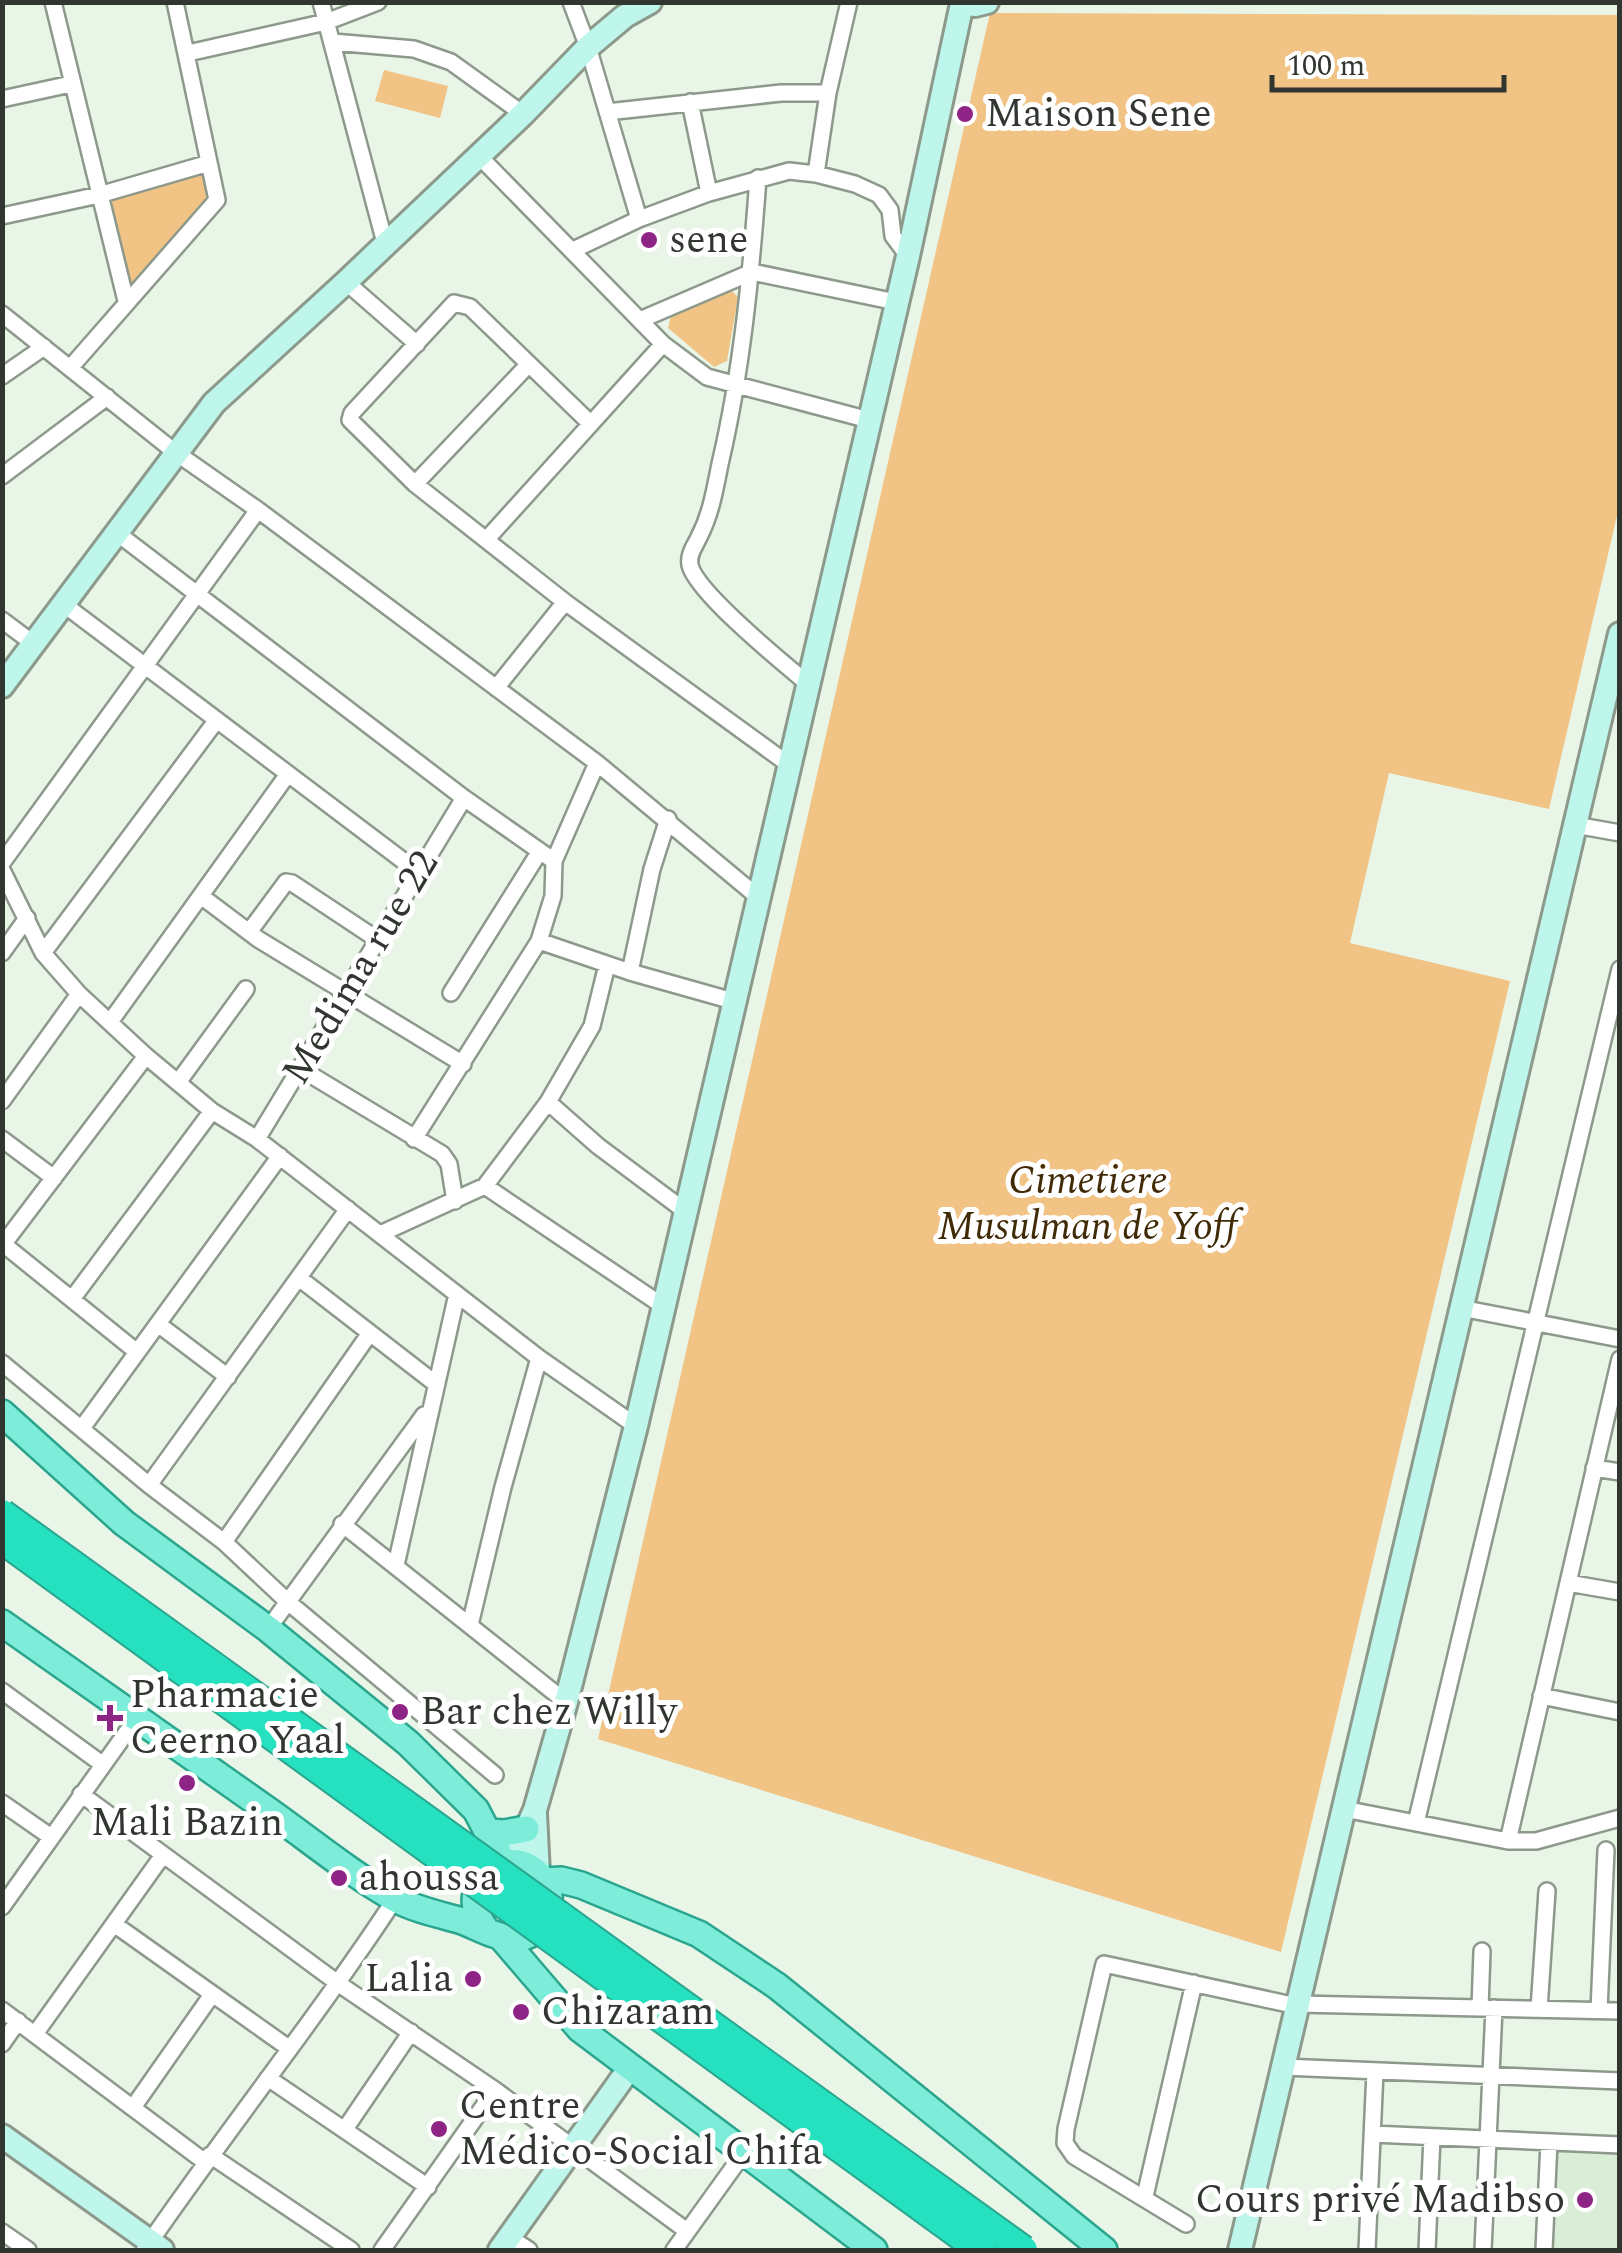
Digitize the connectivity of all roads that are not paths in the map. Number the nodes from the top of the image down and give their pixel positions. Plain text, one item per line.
1 (52, 2) edge
2 (175, 2) edge
3 (321, 2) edge
4 (378, 2) edge
5 (571, 2) edge
6 (650, 2) edge
7 (849, 2) edge
8 (970, 5) edge
9 (326, 22) junction
10 (333, 42) junction
11 (588, 46) junction
12 (188, 54) junction
13 (71, 84) junction
14 (828, 93) junction
15 (2, 99) edge
16 (690, 102) junction
17 (607, 112) junction
18 (522, 114) junction
19 (478, 155) junction
20 (209, 163) junction
21 (816, 174) junction
22 (758, 178) junction
23 (710, 193) junction
24 (100, 195) junction
25 (2, 216) edge
26 (639, 219) junction
27 (385, 243) junction
28 (573, 250) junction
29 (908, 256) junction
30 (752, 272) junction
31 (346, 282) junction
32 (126, 301) junction
33 (896, 302) junction
34 (2, 314) edge
35 (640, 320) junction
36 (417, 344) junction
37 (664, 344) junction
38 (44, 347) junction
39 (528, 365) junction
40 (70, 368) junction
41 (2, 376) edge
42 (738, 387) junction
43 (107, 398) junction
44 (868, 420) junction
45 (591, 424) junction
46 (174, 452) junction
47 (2, 476) edge
48 (415, 484) junction
49 (258, 510) junction
50 (116, 533) junction
51 (486, 540) junction
52 (199, 593) junction
53 (565, 602) junction
54 (62, 604) junction
55 (2, 620) edge
56 (1620, 634) edge
57 (34, 644) junction
58 (147, 667) junction
59 (807, 684) junction
60 (2, 686) edge
61 (496, 688) junction
62 (216, 721) junction
63 (597, 763) junction
64 (788, 764) junction
65 (288, 774) junction
66 (464, 798) junction
67 (668, 819) junction
68 (1575, 825) junction
69 (1620, 833) edge
70 (540, 851) junction
71 (554, 861) junction
72 (2, 866) edge
73 (418, 872) junction
74 (201, 896) junction
75 (758, 897) junction
76 (27, 918) junction
77 (249, 932) junction
78 (378, 940) junction
79 (539, 940) junction
80 (43, 952) junction
81 (2, 953) edge
82 (607, 965) junction
83 (1620, 970) edge
84 (630, 972) junction
85 (246, 988) dead end
86 (451, 992) dead end
87 (79, 994) junction
88 (346, 994) junction
89 (733, 1001) junction
90 (110, 1022) junction
91 (146, 1056) junction
92 (463, 1064) junction
93 (301, 1069) junction
94 (179, 1081) junction
95 (2, 1101) edge
96 (548, 1102) junction
97 (212, 1111) junction
98 (257, 1139) junction
99 (414, 1139) junction
100 (2, 1140) edge
101 (280, 1156) junction
102 (54, 1178) junction
103 (485, 1186) junction
104 (454, 1201) junction
105 (348, 1209) junction
106 (685, 1211) junction
107 (380, 1234) junction
108 (3, 1244) edge
109 (298, 1278) junction
110 (458, 1294) junction
111 (72, 1299) junction
112 (663, 1306) junction
113 (1461, 1308) junction
114 (1536, 1322) junction
115 (158, 1324) junction
116 (370, 1333) junction
117 (1620, 1338) edge
118 (138, 1352) junction
119 (539, 1358) junction
120 (1620, 1360) edge
121 (2, 1363) edge
122 (228, 1377) junction
123 (436, 1384) junction
124 (430, 1408) junction
125 (2, 1414) edge
126 (636, 1426) junction
127 (82, 1428) junction
128 (1594, 1468) junction
129 (1620, 1472) edge
130 (149, 1485) junction
131 (2, 1514) edge
132 (342, 1524) junction
133 (2, 1539) edge
134 (224, 1542) junction
135 (396, 1565) junction
136 (1568, 1583) junction
137 (1620, 1592) edge
138 (288, 1602) junction
139 (2, 1622) edge
140 (470, 1625) junction
141 (268, 1630) junction
142 (2, 1691) edge
143 (1541, 1696) junction
144 (566, 1702) junction
145 (1620, 1712) edge
146 (136, 1719) junction
147 (102, 1764) junction
148 (495, 1776) dead end
149 (81, 1794) junction
150 (2, 1803) edge
151 (1344, 1809) junction
152 (1620, 1818) edge
153 (530, 1820) junction
154 (483, 1821) junction
155 (1416, 1823) junction
156 (51, 1837) junction
157 (1508, 1841) junction
158 (1606, 1850) dead end
159 (163, 1855) junction
160 (494, 1873) junction
161 (544, 1885) junction
162 (1547, 1890) dead end
163 (402, 1902) junction
164 (2, 1907) edge
165 (114, 1924) junction
166 (493, 1933) junction
167 (531, 1934) junction
168 (1482, 1951) dead end
169 (1194, 1982) junction
170 (338, 1984) junction
171 (547, 1992) junction
172 (211, 1996) junction
173 (1298, 2005) junction
174 (1487, 2008) junction
175 (1538, 2009) junction
176 (2, 2010) edge
177 (1599, 2010) junction
178 (1620, 2011) edge
179 (18, 2021) junction
180 (411, 2032) junction
181 (35, 2034) junction
182 (2, 2044) edge
183 (290, 2049) junction
184 (1283, 2067) junction
185 (629, 2069) junction
186 (1375, 2071) junction
187 (1491, 2075) junction
188 (268, 2078) junction
189 (1620, 2081) edge
190 (495, 2090) junction
191 (134, 2106) junction
192 (345, 2128) junction
193 (1372, 2134) junction
194 (3, 2136) edge
195 (1432, 2137) junction
196 (1488, 2139) junction
197 (1549, 2142) junction
198 (1620, 2145) edge
199 (572, 2149) junction
200 (743, 2154) junction
201 (207, 2159) junction
202 (428, 2187) junction
203 (1146, 2196) junction
204 (1186, 2224) dead end
205 (688, 2231) junction
206 (2, 2232) edge
207 (512, 2246) edge
208 (152, 2248) edge
209 (28, 2250) edge
210 (352, 2250) edge
211 (382, 2250) edge
212 (674, 2250) edge
213 (874, 2250) edge
214 (980, 2250) edge
215 (1022, 2250) edge
216 (1104, 2250) edge
217 (1240, 2250) edge
218 (1367, 2250) edge
219 (1427, 2250) edge
220 (1483, 2250) edge
221 (1544, 2250) edge

1 - 13 street
2 - 12 street
3 - 9 street
4 - 9 street
5 - 11 street
6 - 11 street
7 - 14 street
8 - 29 street
9 - 10 street
9 - 12 street
10 - 18 street
10 - 27 street
11 - 17 street
11 - 18 street
12 - 20 street
13 - 15 street
13 - 24 street
14 - 16 street
14 - 21 street
16 - 17 street
16 - 23 street
17 - 26 street
18 - 19 street
19 - 27 street
19 - 28 street
20 - 24 street
20 - 32 street
21 - 22 street
21 - 29 street
22 - 23 street
22 - 30 street
23 - 26 street
24 - 25 street
24 - 32 street
26 - 28 street
27 - 31 street
28 - 35 street
29 - 33 street
30 - 33 street
30 - 35 street
30 - 42 street
31 - 36 street
31 - 46 street
32 - 40 street
33 - 44 street
34 - 38 street
35 - 37 street
36 - 39 street
36 - 48 street
37 - 42 street
37 - 45 street
38 - 40 street
38 - 41 street
39 - 45 street
39 - 48 street
40 - 43 street
42 - 44 street
42 - 59 street
43 - 46 street
43 - 47 street
44 - 59 street
45 - 51 street
46 - 49 street
46 - 50 street
48 - 51 street
49 - 52 street
49 - 61 street
50 - 52 street
50 - 54 street
51 - 53 street
52 - 58 street
52 - 66 street
53 - 61 street
53 - 64 street
54 - 57 street
54 - 58 street
55 - 57 street
56 - 68 street
57 - 60 street
58 - 62 street
58 - 72 street
59 - 64 street
61 - 63 street
62 - 65 street
62 - 80 street
63 - 67 street
63 - 71 street
64 - 75 street
65 - 73 street
65 - 74 street
66 - 70 street
66 - 73 street, Medima rue 22
67 - 75 street
67 - 84 street
68 - 69 street
68 - 113 street
70 - 71 street
70 - 86 street
71 - 79 street
72 - 76 street
73 - 78 street, Medima rue 22
74 - 77 street
74 - 90 street
75 - 89 street
76 - 80 street
76 - 81 street
77 - 78 street
77 - 88 street
78 - 88 street, Medima rue 22
79 - 82 street
79 - 92 street
80 - 87 street
82 - 84 street
82 - 96 street
83 - 114 street
84 - 89 street
85 - 94 street
87 - 90 street
87 - 95 street
88 - 92 street
88 - 93 street, Medima rue 22
89 - 106 street
90 - 91 street
91 - 94 street
91 - 102 street
92 - 99 street
93 - 98 street, Medima rue 22
93 - 99 street
94 - 97 street
96 - 103 street
96 - 106 street
97 - 98 street
97 - 111 street
98 - 101 street
99 - 104 street
100 - 102 street
101 - 105 street
101 - 115 street
102 - 108 street
103 - 104 street
103 - 112 street
104 - 107 street
105 - 107 street
105 - 109 street
106 - 112 street
107 - 110 street
108 - 111 street
109 - 116 street
109 - 122 street
110 - 119 street
110 - 123 street
111 - 118 street
112 - 126 street
113 - 114 street
113 - 151 street
114 - 117 street
114 - 155 street
115 - 118 street
115 - 122 street
116 - 123 street
116 - 134 street
118 - 127 street
119 - 126 street
119 - 140 street
120 - 128 street
121 - 127 street
122 - 130 street
123 - 124 street
124 - 132 street
124 - 135 street
125 - 141 main road
126 - 144 street
127 - 130 street
128 - 129 street
128 - 136 street
130 - 134 street
131 - 215 highway, bridge
132 - 135 street
132 - 138 street
133 - 214 highway, bridge
134 - 138 street
135 - 140 street
136 - 137 street
136 - 143 street
138 - 141 street
138 - 148 street
139 - 146 main road
140 - 144 street
141 - 154 main road
142 - 147 street
143 - 145 street
143 - 157 street
144 - 153 street
146 - 147 street
146 - 163 main road
147 - 149 street
149 - 156 street
149 - 159 street
150 - 156 street
151 - 155 street
151 - 173 street
152 - 157 street
153 - 154 main road
153 - 160 street
153 - 161 street
154 - 160 main road
155 - 157 street
156 - 164 street
158 - 177 street
159 - 165 street
159 - 170 street
160 - 161 main road
160 - 163 main road
160 - 166 main road
161 - 167 main road
161 - 216 main road
162 - 175 street
163 - 166 main road
163 - 170 street
165 - 172 street
165 - 181 street
166 - 167 main road
166 - 171 main road
167 - 171 main road
168 - 174 street
169 - 173 street
169 - 203 street
169 - 203 street
170 - 180 street
170 - 183 street
171 - 185 main road
172 - 183 street
172 - 191 street
173 - 174 street
173 - 184 street
174 - 175 street
174 - 187 street
175 - 177 street
176 - 179 street
177 - 178 street
179 - 181 street
179 - 182 street
180 - 190 street
180 - 192 street
181 - 191 street
183 - 188 street
184 - 186 street
184 - 217 street
185 - 199 street
185 - 200 main road
186 - 187 street
186 - 193 street
187 - 189 street
187 - 196 street
188 - 192 street
188 - 201 street
190 - 199 street
190 - 202 street
191 - 201 street
192 - 202 street
193 - 195 street
193 - 218 street
194 - 208 street
195 - 196 street
195 - 219 street
196 - 197 street
196 - 220 street
197 - 198 street
197 - 221 street
199 - 205 street
199 - 207 street
200 - 205 street
200 - 213 main road
201 - 208 street
201 - 210 street
202 - 211 street
203 - 204 street
205 - 212 street
206 - 209 street

